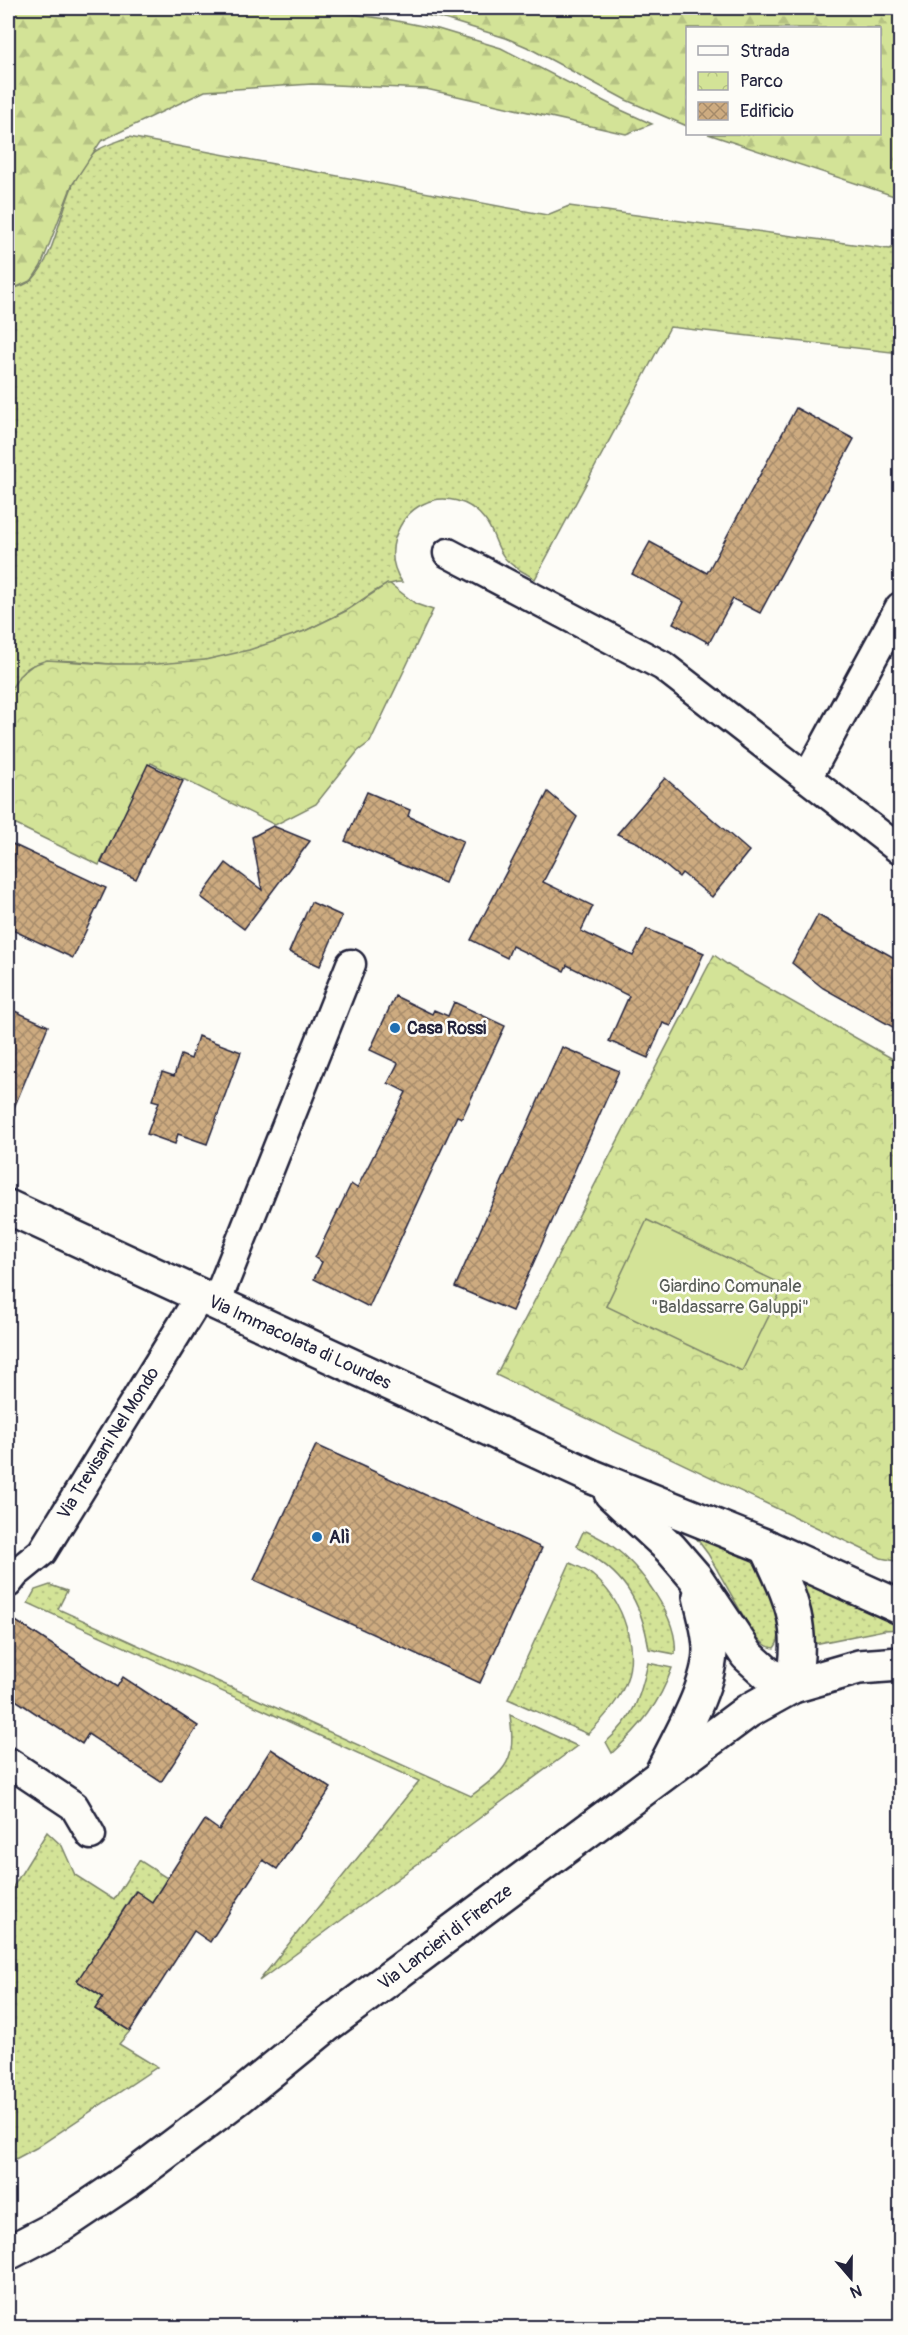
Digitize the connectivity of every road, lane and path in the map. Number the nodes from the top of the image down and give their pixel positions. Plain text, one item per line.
1 (448, 553) dead end
2 (900, 607) edge
3 (807, 778) junction
4 (900, 850) edge
5 (351, 964) dead end
6 (8, 1207) edge
7 (208, 1299) junction
8 (593, 1477) junction
9 (767, 1547) junction
10 (695, 1577) junction
11 (8, 1583) edge
12 (900, 1607) edge
13 (900, 1664) edge
14 (793, 1686) junction
15 (8, 1762) edge
16 (661, 1775) junction
17 (90, 1835) dead end
18 (8, 2253) edge

1 - 3 street
2 - 3 street
3 - 4 street
5 - 7 street, Via Trevisani Nel Mondo
6 - 7 street, Via Immacolata di Lourdes
7 - 8 street, Via Immacolata di Lourdes
7 - 11 street, Via Trevisani Nel Mondo
8 - 9 street, Via Immacolata di Lourdes
8 - 10 street, Via Immacolata di Lourdes
9 - 12 street, Via Immacolata di Lourdes
9 - 14 street
10 - 14 street, Via Immacolata di Lourdes
10 - 16 street, Via Immacolata di Lourdes
13 - 14 street, Via Lancieri di Firenze
14 - 16 street, Via Lancieri di Firenze
15 - 17 street
16 - 18 street, Via Lancieri di Firenze

